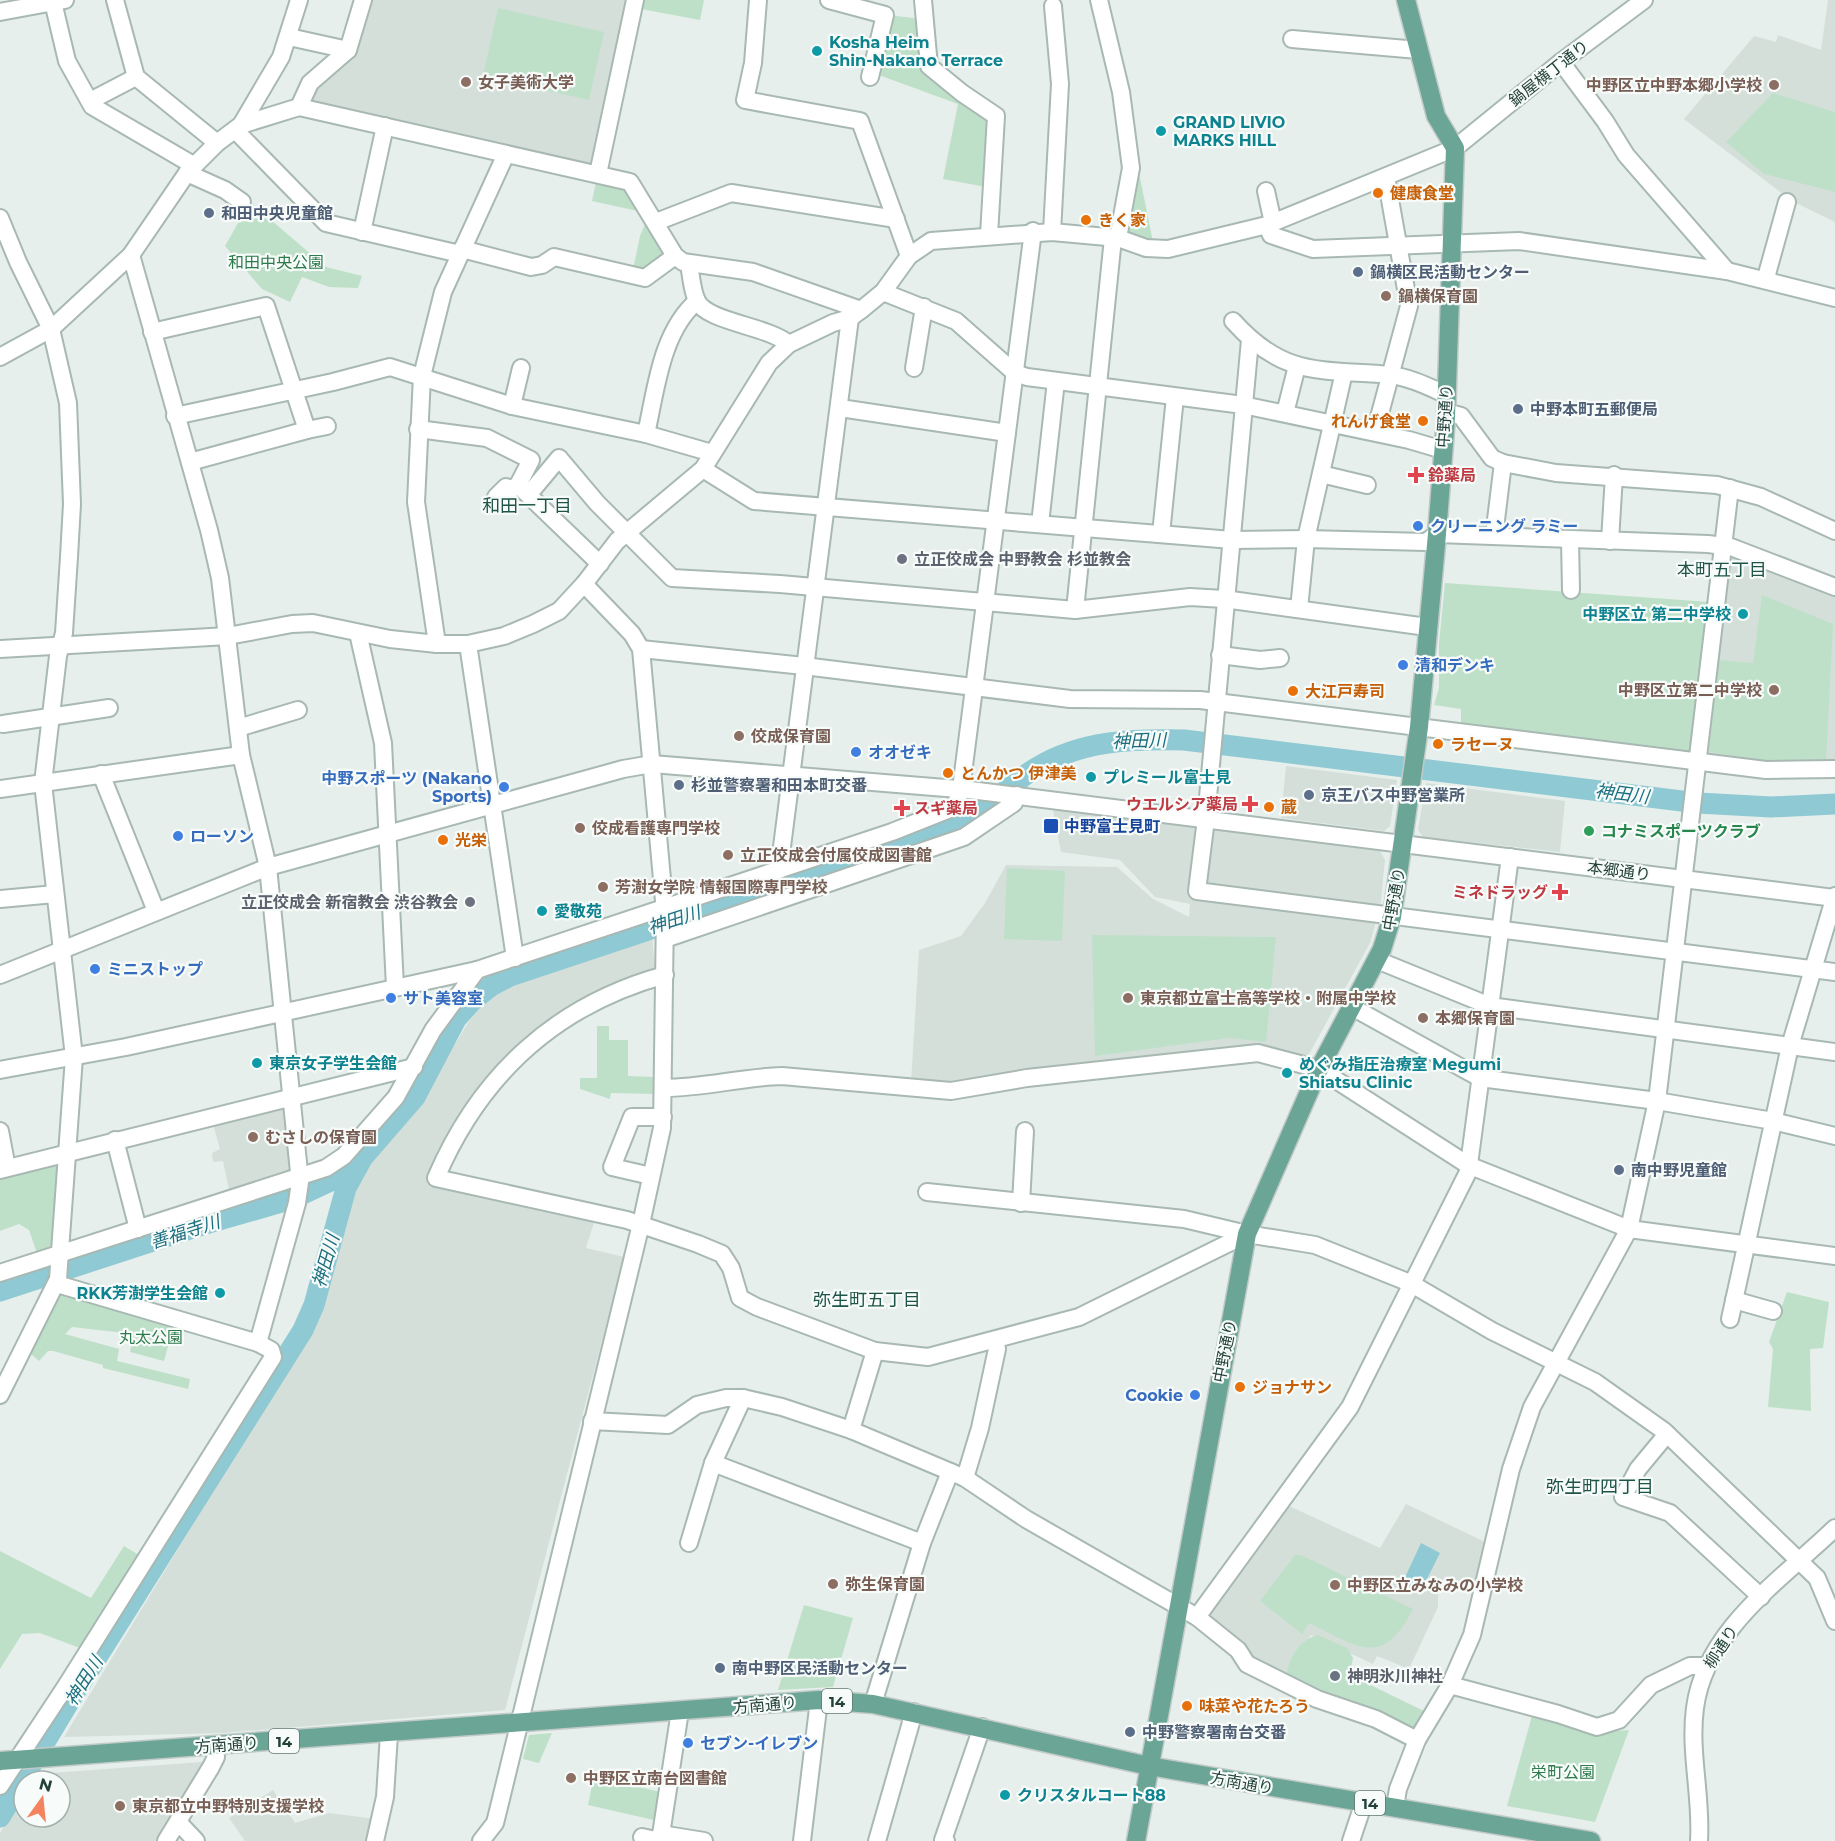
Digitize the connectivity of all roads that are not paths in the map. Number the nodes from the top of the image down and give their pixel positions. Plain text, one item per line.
1 (116, 0) edge
2 (299, 0) edge
3 (363, 0) edge
4 (635, 0) edge
5 (758, 0) edge
6 (828, 0) edge
7 (924, 0) edge
8 (1099, 0) edge
9 (1406, 0) edge
10 (1644, 0) edge
11 (59, 1) edge
12 (1053, 6) dead end
13 (0, 12) edge
14 (289, 37) junction
15 (1292, 39) dead end
16 (348, 50) junction
17 (1418, 50) junction
18 (1561, 62) junction
19 (136, 77) junction
20 (870, 77) dead end
21 (90, 102) junction
22 (299, 107) junction
23 (385, 126) junction
24 (238, 128) junction
25 (217, 143) junction
26 (1455, 148) junction
27 (506, 154) junction
28 (190, 169) junction
29 (598, 174) junction
30 (1386, 177) junction
31 (1266, 191) dead end
32 (242, 202) dead end
33 (1787, 202) dead end
34 (0, 218) edge
35 (896, 219) junction
36 (656, 222) junction
37 (1270, 224) junction
38 (1033, 231) junction
39 (362, 232) junction
40 (1052, 232) junction
41 (988, 236) junction
42 (1115, 238) junction
43 (1454, 242) junction
44 (1399, 247) junction
45 (461, 252) junction
46 (131, 255) junction
47 (909, 256) junction
48 (682, 260) junction
49 (1726, 271) junction
50 (1769, 280) junction
51 (883, 292) junction
52 (1835, 298) edge
53 (697, 301) junction
54 (924, 307) junction
55 (855, 314) junction
56 (1233, 321) dead end
57 (51, 329) junction
58 (152, 332) junction
59 (1250, 340) junction
60 (789, 344) junction
61 (0, 357) edge
62 (1298, 366) junction
63 (521, 368) dead end
64 (914, 368) dead end
65 (1344, 372) junction
66 (1015, 373) junction
67 (1391, 375) junction
68 (422, 376) junction
69 (1056, 381) junction
70 (1096, 387) junction
71 (295, 391) junction
72 (1175, 397) junction
73 (1447, 403) junction
74 (1244, 405) junction
75 (512, 406) junction
76 (840, 408) junction
77 (1285, 413) junction
78 (175, 416) junction
79 (1333, 423) junction
80 (327, 426) dead end
81 (418, 429) junction
82 (307, 430) junction
83 (1375, 432) junction
84 (1008, 433) junction
85 (646, 434) junction
86 (1443, 450) junction
87 (712, 453) junction
88 (190, 462) junction
89 (1503, 463) junction
90 (703, 469) junction
91 (1321, 474) junction
92 (1614, 475) junction
93 (1367, 485) dead end
94 (1730, 488) junction
95 (523, 490) junction
96 (496, 497) dead end
97 (826, 508) junction
98 (996, 521) junction
99 (1040, 524) junction
100 (1082, 529) junction
101 (1835, 531) edge
102 (627, 532) junction
103 (1161, 534) junction
104 (1437, 534) junction
105 (1494, 536) junction
106 (1306, 539) junction
107 (1570, 539) junction
108 (1232, 540) junction
109 (1610, 541) junction
110 (1724, 546) junction
111 (600, 564) junction
112 (584, 584) junction
113 (816, 587) junction
114 (1835, 587) edge
115 (1571, 590) dead end
116 (1224, 599) junction
117 (986, 603) junction
118 (1299, 609) junction
119 (1075, 610) junction
120 (1426, 627) junction
121 (358, 633) junction
122 (228, 636) junction
123 (60, 644) junction
124 (437, 644) junction
125 (468, 644) junction
126 (0, 649) edge
127 (641, 649) junction
128 (1220, 654) junction
129 (1280, 658) dead end
130 (804, 666) junction
131 (975, 687) junction
132 (1216, 702) junction
133 (109, 708) dead end
134 (298, 710) dead end
135 (51, 715) junction
136 (3, 724) dead end
137 (1419, 727) junction
138 (238, 728) junction
139 (241, 754) junction
140 (1698, 763) junction
141 (652, 764) junction
142 (1835, 769) edge
143 (101, 774) junction
144 (791, 774) junction
145 (43, 783) junction
146 (0, 789) edge
147 (961, 789) junction
148 (1016, 795) junction
149 (492, 806) junction
150 (1206, 819) junction
151 (386, 835) junction
152 (1403, 843) junction
153 (1510, 857) junction
154 (267, 867) junction
155 (779, 870) junction
156 (1683, 879) junction
157 (55, 894) junction
158 (1835, 897) edge
159 (0, 899) edge
160 (665, 910) junction
161 (156, 911) junction
162 (1392, 917) junction
163 (1500, 931) junction
164 (666, 937) junction
165 (60, 950) junction
166 (1674, 952) junction
167 (515, 958) junction
168 (1377, 960) junction
169 (1813, 969) junction
170 (477, 970) junction
171 (1835, 972) edge
172 (0, 975) edge
173 (665, 975) junction
174 (395, 987) junction
175 (1490, 1006) junction
176 (1352, 1007) junction
177 (284, 1012) junction
178 (1665, 1029) junction
179 (1790, 1046) junction
180 (1835, 1052) edge
181 (74, 1057) junction
182 (414, 1067) junction
183 (1319, 1069) junction
184 (0, 1070) edge
185 (1480, 1078) junction
186 (664, 1088) junction
187 (292, 1096) junction
188 (1657, 1101) junction
189 (663, 1117) junction
190 (1773, 1121) junction
191 (0, 1131) edge
192 (1025, 1131) dead end
193 (1835, 1136) edge
194 (115, 1140) junction
195 (66, 1153) junction
196 (1468, 1165) junction
197 (3, 1169) edge
198 (651, 1176) junction
199 (300, 1180) junction
200 (927, 1192) dead end
201 (1021, 1203) junction
202 (641, 1224) junction
203 (138, 1229) junction
204 (1629, 1229) junction
205 (1247, 1234) junction
206 (1747, 1243) junction
207 (59, 1256) junction
208 (1835, 1256) edge
209 (0, 1273) edge
210 (58, 1281) junction
211 (1410, 1283) junction
212 (1734, 1299) junction
213 (1773, 1311) dead end
214 (1730, 1319) dead end
215 (995, 1340) junction
216 (258, 1343) junction
217 (875, 1351) junction
218 (1558, 1362) junction
219 (0, 1395) edge
220 (743, 1398) junction
221 (592, 1421) junction
222 (851, 1430) junction
223 (1667, 1434) junction
224 (713, 1463) junction
225 (958, 1475) junction
226 (1835, 1528) edge
227 (688, 1543) dead end
228 (922, 1543) junction
229 (1799, 1562) junction
230 (1817, 1578) junction
231 (1835, 1578) edge
232 (1761, 1597) junction
233 (1180, 1607) junction
234 (1201, 1620) junction
235 (1835, 1621) edge
236 (1706, 1666) junction
237 (1450, 1685) junction
238 (819, 1700) junction
239 (873, 1704) junction
240 (680, 1711) junction
241 (914, 1712) junction
242 (519, 1723) junction
243 (982, 1726) junction
244 (389, 1734) junction
245 (1417, 1740) junction
246 (214, 1746) junction
247 (14, 1760) edge
248 (1149, 1766) junction
249 (0, 1786) edge
250 (1364, 1802) junction
251 (1395, 1807) junction
252 (178, 1822) junction
253 (642, 1837) dead end
254 (660, 1839) edge
255 (166, 1841) edge
256 (196, 1841) edge
257 (375, 1841) edge
258 (481, 1841) edge
259 (704, 1841) edge
260 (802, 1841) edge
261 (878, 1841) edge
262 (946, 1841) edge
263 (1136, 1841) edge
264 (1351, 1841) edge
265 (1591, 1841) edge
266 (1699, 1841) edge

1 - 19 street
2 - 14 street
3 - 16 street
4 - 29 street
5 - 35 street
6 - 20 street
7 - 41 street
8 - 42 street
9 - 17 main road
10 - 18 street, 鍋屋横丁通り
11 - 13 street
11 - 21 street
12 - 40 street
14 - 16 street
14 - 24 street
15 - 17 street
16 - 22 street
17 - 26 main road
18 - 26 street, 鍋屋横丁通り
18 - 49 street
19 - 21 street
19 - 25 street
21 - 28 street
22 - 23 street
22 - 24 street
23 - 27 street
23 - 39 street
24 - 25 street
24 - 39 street
25 - 28 street
26 - 30 street, 鍋屋横丁通り
26 - 43 main road, 中野通り
27 - 29 street
27 - 45 street
28 - 32 street
28 - 46 street
29 - 36 street
30 - 37 street, 鍋屋横丁通り
30 - 44 street
31 - 37 street
33 - 50 street
34 - 57 street
35 - 36 street
35 - 47 street
36 - 48 street
37 - 42 street, 鍋屋横丁通り
37 - 44 street
38 - 40 street, 鍋屋横丁通り
38 - 41 street, 鍋屋横丁通り
38 - 66 street
39 - 45 street
40 - 42 street, 鍋屋横丁通り
41 - 47 street, 鍋屋横丁通り
42 - 70 street
43 - 44 street
43 - 49 street
43 - 73 main road, 中野通り
44 - 67 street
45 - 48 street
45 - 68 street
46 - 57 street
46 - 58 street
47 - 51 street
48 - 53 street
48 - 55 street
49 - 50 street
50 - 52 street
51 - 54 street
51 - 55 street
53 - 60 street
53 - 85 street
54 - 64 street
54 - 66 street
55 - 60 street
55 - 76 street
56 - 59 street
57 - 61 street
57 - 123 street
58 - 71 street
58 - 78 street
59 - 62 street
59 - 74 street
60 - 87 street
62 - 65 street
62 - 77 street
63 - 75 street
65 - 67 street
65 - 79 street
66 - 69 street
66 - 84 street
67 - 73 street
67 - 83 street
68 - 71 street
68 - 75 street
68 - 81 street
69 - 70 street
69 - 99 street
70 - 72 street
70 - 100 street
71 - 78 street
71 - 82 street
72 - 74 street
72 - 103 street
73 - 86 main road, 中野通り
73 - 89 street
74 - 77 street
74 - 108 street
75 - 85 street
76 - 84 street
76 - 97 street
77 - 79 street
78 - 88 street
79 - 83 street
79 - 91 street
80 - 82 street
81 - 95 street
81 - 124 street
82 - 88 street
83 - 86 street
84 - 98 street
85 - 87 street
86 - 104 main road, 中野通り
87 - 90 street
88 - 122 street
89 - 92 street
89 - 105 street
90 - 97 street
90 - 102 street
91 - 93 street
91 - 106 street
92 - 94 street
92 - 109 street
94 - 101 street
94 - 110 street
95 - 96 street
95 - 102 street
95 - 111 street
97 - 98 street
97 - 113 street
98 - 99 street
98 - 117 street
99 - 100 street
100 - 103 street
100 - 119 street
102 - 111 street
102 - 113 street
103 - 108 street
104 - 105 street
104 - 106 street
104 - 120 main road, 中野通り
105 - 107 street
106 - 108 street
106 - 118 street
107 - 109 street
107 - 115 street
108 - 116 street
109 - 110 street
110 - 114 street
110 - 140 street
111 - 112 street
112 - 125 street
112 - 127 street
113 - 117 street
113 - 130 street
116 - 118 street
116 - 119 street
116 - 128 street
117 - 119 street
117 - 131 street
118 - 120 street
120 - 137 main road, 中野通り
121 - 122 street
121 - 124 street
121 - 151 street
122 - 123 street
122 - 138 street
123 - 126 street
123 - 135 street
124 - 125 street
125 - 149 street
127 - 130 street
127 - 141 street
128 - 129 street
128 - 132 street
130 - 131 street
130 - 144 street
131 - 132 street
131 - 147 street
132 - 137 street
132 - 150 street
133 - 135 street
134 - 138 street
135 - 136 street
135 - 145 street
137 - 140 street
137 - 152 main road, 中野通り
138 - 139 street
139 - 143 street
139 - 154 street
140 - 142 street
140 - 156 street
141 - 144 street, 本郷通り
141 - 149 street, 本郷通り
141 - 160 street
143 - 145 street
143 - 161 street
144 - 147 street, 本郷通り
144 - 155 street
145 - 146 street
145 - 157 street
147 - 148 street, 本郷通り
147 - 155 street
148 - 150 street, 本郷通り
148 - 164 street
149 - 151 street, 本郷通り
149 - 167 street
150 - 152 street, 本郷通り
150 - 162 street
151 - 154 street, 本郷通り
151 - 174 street
152 - 153 street, 本郷通り
152 - 162 main road, 中野通り
153 - 156 street, 本郷通り
153 - 163 street
154 - 161 street, 本郷通り
154 - 177 street
155 - 160 street
156 - 158 street, 本郷通り
156 - 166 street
157 - 159 street
157 - 165 street
158 - 169 street
160 - 164 street
160 - 167 street
161 - 165 street, 本郷通り
162 - 163 street
162 - 168 main road, 中野通り
163 - 166 street
163 - 175 street
164 - 173 street
165 - 172 street, 本郷通り
165 - 181 street
166 - 169 street
166 - 178 street
167 - 170 street
168 - 175 street
168 - 176 main road, 中野通り
169 - 171 street
169 - 179 street
170 - 174 street
170 - 182 street
173 - 186 street
173 - 202 street
174 - 177 street
175 - 178 street
175 - 185 street
176 - 183 main road, 中野通り
176 - 185 street
177 - 181 street
177 - 187 street
178 - 179 street
178 - 188 street
179 - 180 street
179 - 190 street
181 - 184 street
181 - 195 street
182 - 187 street
182 - 199 street
183 - 186 street
183 - 196 street
183 - 205 main road, 中野通り
185 - 188 street
185 - 196 street
186 - 189 street
187 - 194 street
187 - 199 street
188 - 190 street
188 - 204 street
189 - 198 street
189 - 198 street
190 - 193 street
190 - 206 street
191 - 197 street
192 - 201 street
194 - 195 street
194 - 203 street
195 - 197 street
195 - 207 street
196 - 204 street
196 - 211 street
198 - 202 street
199 - 203 street
199 - 216 street
200 - 201 street
201 - 205 street
202 - 217 street
202 - 221 street
203 - 207 street
204 - 206 street
204 - 218 street
205 - 211 street
205 - 215 street
205 - 233 main road, 中野通り
206 - 208 street
206 - 212 street
207 - 209 street
207 - 210 street
210 - 216 street
210 - 219 street
211 - 218 street
211 - 234 street
212 - 213 street
212 - 214 street
215 - 217 street
215 - 225 street
216 - 247 street
217 - 222 street
218 - 223 street
218 - 237 street
220 - 221 street
220 - 222 street
220 - 224 street
221 - 242 street
222 - 225 street
223 - 229 street
223 - 232 street
224 - 227 street
224 - 228 street
225 - 228 street
225 - 233 street
226 - 229 street, 柳通り
228 - 239 street
229 - 230 street
229 - 232 street, 柳通り
230 - 231 street
230 - 235 street
232 - 236 street, 柳通り
233 - 234 street
233 - 248 main road, 中野通り
234 - 245 street
236 - 237 street
236 - 266 street, 柳通り
237 - 245 street
238 - 239 main road, 方南通り / 14
238 - 240 main road, 方南通り / 14
238 - 260 street
239 - 241 main road, 方南通り / 14
240 - 242 main road, 方南通り / 14
240 - 254 street
241 - 243 main road, 方南通り / 14
241 - 261 street
242 - 244 main road, 方南通り / 14
242 - 258 street
243 - 248 main road, 方南通り / 14
243 - 262 street
244 - 246 main road, 方南通り / 14
244 - 257 street
245 - 251 street
246 - 247 main road, 方南通り / 14
246 - 252 street
247 - 249 street
248 - 250 main road, 方南通り / 14
248 - 263 main road, 中野通り
250 - 251 main road, 方南通り / 14
250 - 264 street
251 - 265 main road, 方南通り / 14
252 - 255 street
252 - 256 street
253 - 254 street
254 - 259 street

